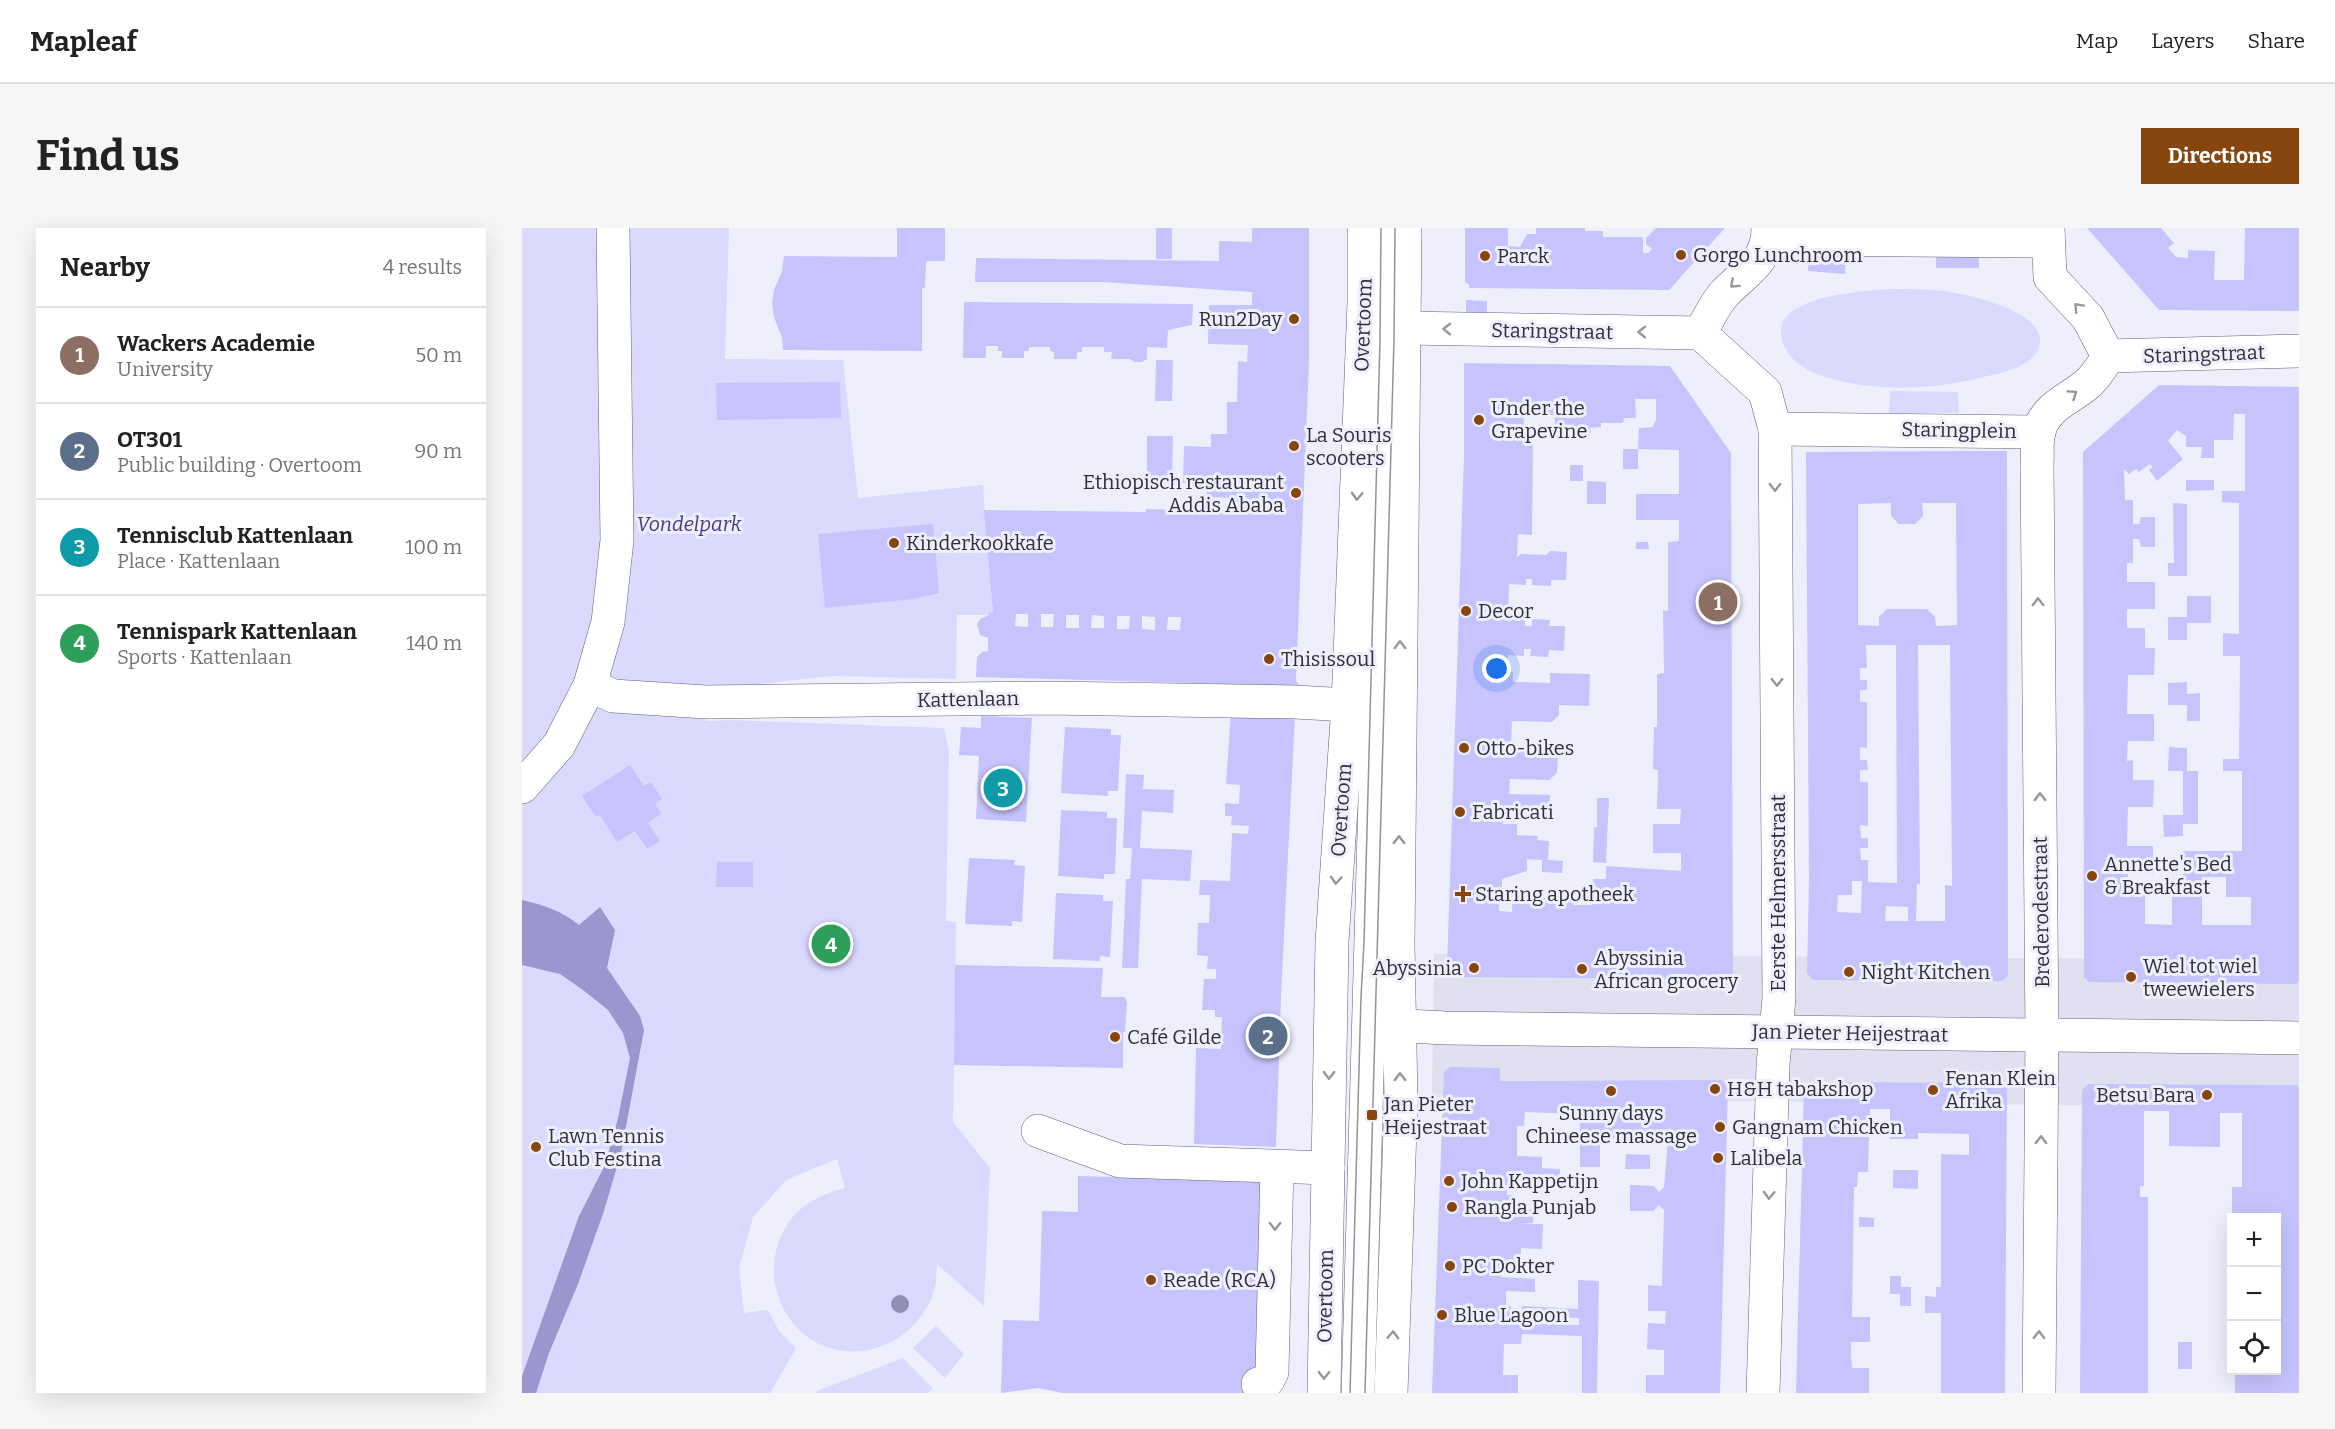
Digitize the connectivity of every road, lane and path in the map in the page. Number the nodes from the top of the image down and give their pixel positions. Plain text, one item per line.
1 (613, 228) edge
2 (1364, 228) edge
3 (1386, 228) edge
4 (1405, 228) edge
5 (2048, 232) edge
6 (1765, 243) edge
7 (1810, 261) dead end
8 (1403, 328) junction
9 (1700, 333) junction
10 (2299, 351) edge
11 (2108, 356) junction
12 (1775, 429) junction
13 (2039, 432) junction
14 (590, 685) junction
15 (1348, 705) junction
16 (522, 787) edge
17 (1330, 1022) junction
18 (1367, 1024) junction
19 (1400, 1025) junction
20 (1776, 1031) junction
21 (2042, 1035) junction
22 (2299, 1038) edge
23 (1038, 1131) dead end
24 (1277, 1167) junction
25 (1328, 1168) junction
26 (1258, 1384) dead end
27 (1324, 1393) edge
28 (1358, 1393) edge
29 (1390, 1393) edge
30 (1763, 1393) edge
31 (2039, 1393) edge

1 - 14 street
2 -> 15 street, Overtoom
3 - 18 street, Overtoom
4 - 8 street, Overtoom
5 - 6 street
11 -> 5 street
6 - 7 street
6 -> 9 street
9 -> 8 street, Staringstraat
19 -> 8 street, Overtoom
9 - 12 street
10 - 11 street, Staringstraat
13 -> 11 street, Staringplein
12 - 13 street, Staringplein
12 -> 20 street, Eerste Helmersstraat
21 -> 13 street, Brederodestraat
14 - 15 street, Kattenlaan
14 - 16 street
15 -> 17 street, Overtoom
17 - 18 street, Jan Pieter Heijestraat
17 -> 25 street, Overtoom
18 - 19 street, Jan Pieter Heijestraat
18 - 28 street, Overtoom
19 - 20 street, Jan Pieter Heijestraat
29 -> 19 street, Overtoom
20 - 21 street, Jan Pieter Heijestraat
20 -> 30 street, Eerste Helmersstraat
21 - 22 street, Jan Pieter Heijestraat
31 -> 21 street, Brederodestraat
23 - 24 street
24 - 25 street
24 -> 26 street
25 -> 27 street, Overtoom

